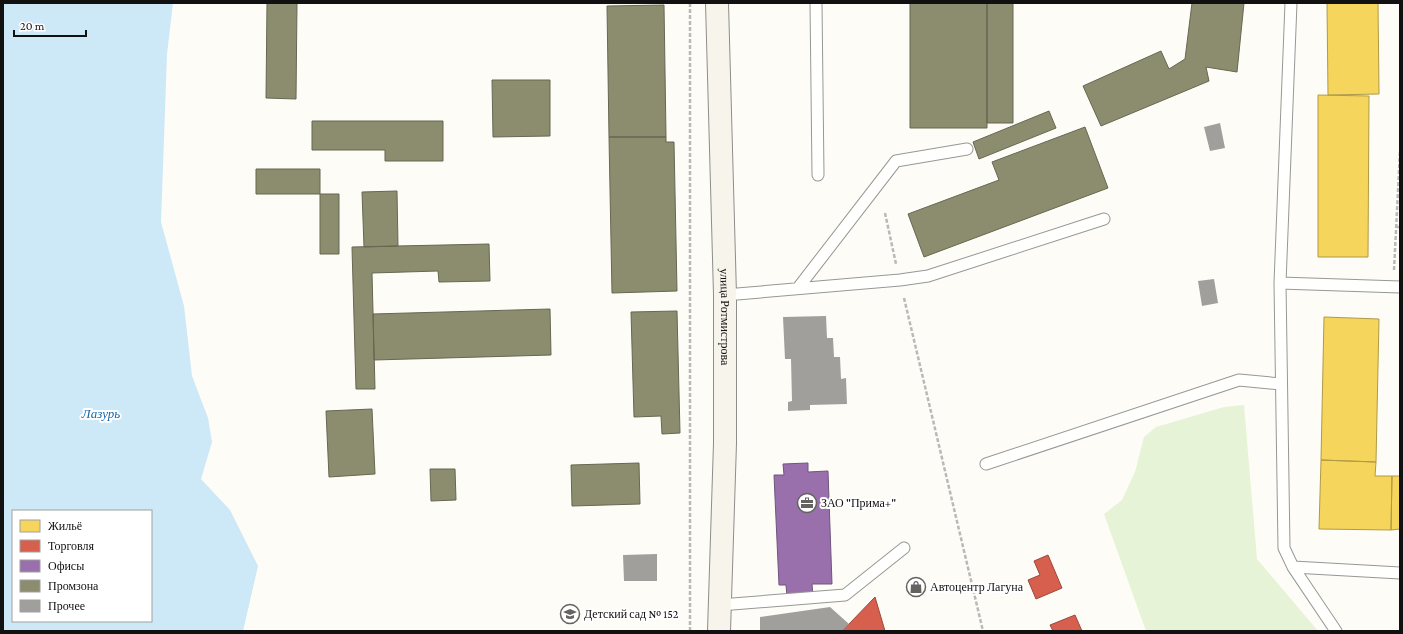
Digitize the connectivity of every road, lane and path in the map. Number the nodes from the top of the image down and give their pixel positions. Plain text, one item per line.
1 (690, 3) edge
2 (717, 3) edge
3 (816, 3) edge
4 (1291, 3) edge
5 (967, 149) dead end
6 (1400, 151) edge
7 (818, 175) dead end
8 (885, 213) dead end
9 (1104, 219) dead end
10 (1396, 227) junction
11 (1400, 227) edge
12 (900, 280) junction
13 (1280, 283) junction
14 (1397, 287) edge
15 (798, 288) junction
16 (725, 295) junction
17 (1281, 384) junction
18 (986, 464) dead end
19 (904, 548) dead end
20 (1293, 567) junction
21 (1400, 573) edge
22 (720, 605) junction
23 (690, 631) edge
24 (719, 631) edge
25 (983, 631) edge
26 (1336, 631) edge

1 - 23 path
2 - 16 street, улица Ротмистрова
3 - 7 lane
4 - 13 lane
5 - 15 lane
6 - 10 path
8 - 12 path
9 - 12 lane
10 - 11 path
10 - 14 path
12 - 15 lane
12 - 25 path
13 - 14 lane
13 - 17 lane
15 - 16 lane
16 - 22 street, улица Ротмистрова
17 - 18 lane
17 - 20 lane
19 - 22 lane
20 - 21 lane
20 - 26 lane
22 - 24 street, улица Ротмистрова

